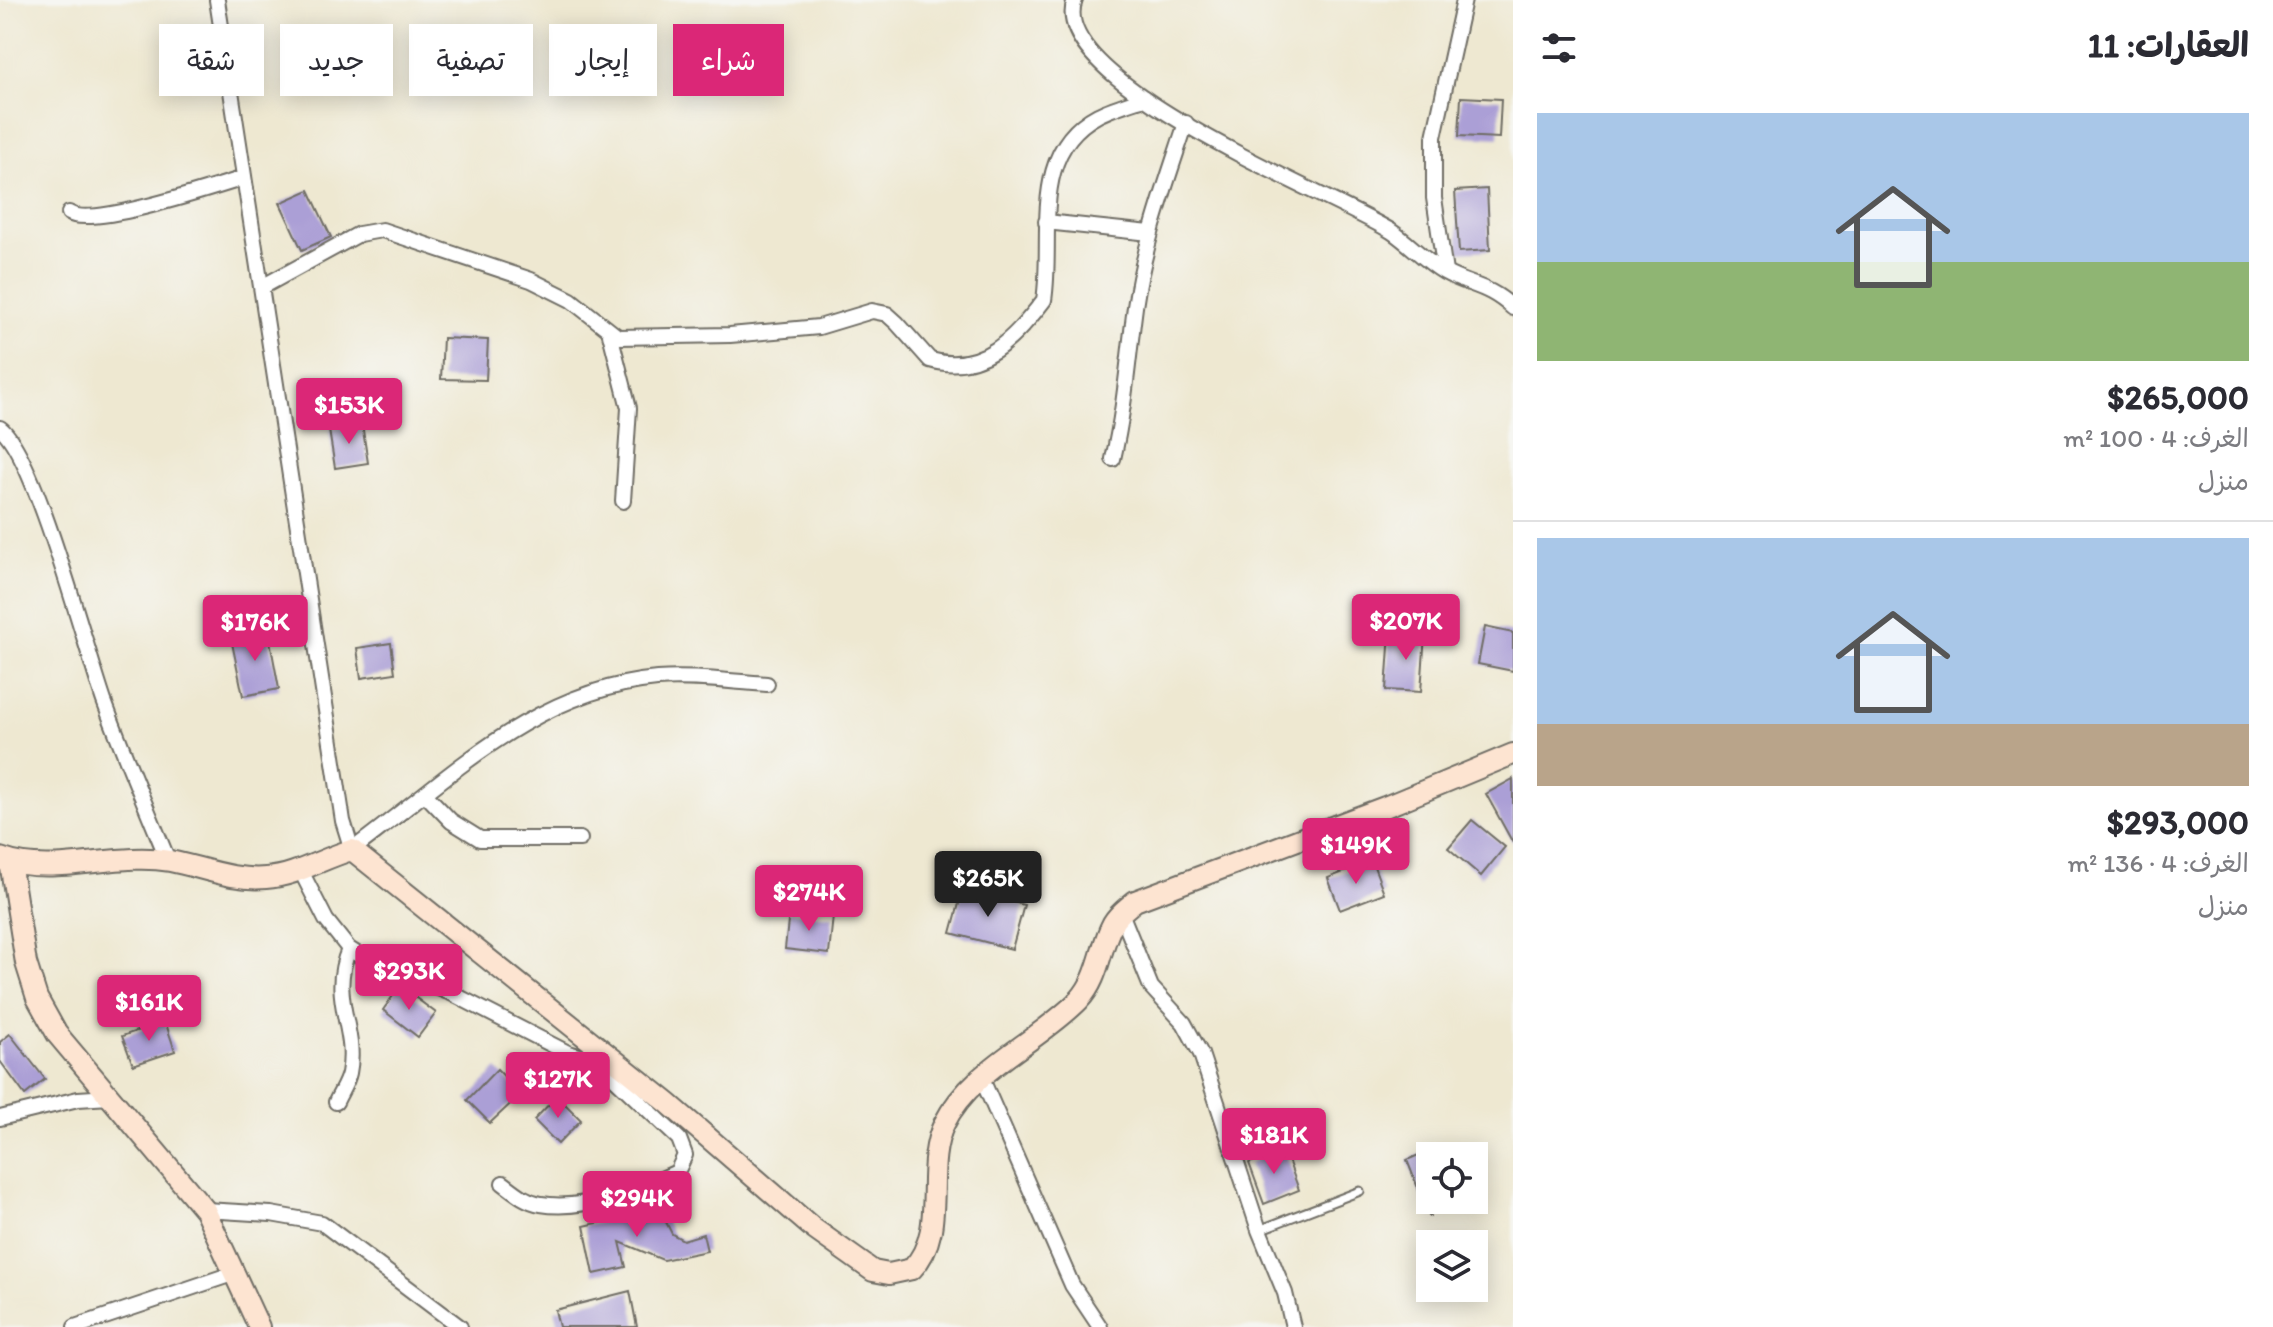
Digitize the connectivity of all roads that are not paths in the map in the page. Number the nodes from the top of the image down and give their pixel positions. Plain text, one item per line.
1 (217, 0) edge
2 (1075, 0) edge
3 (1464, 0) edge
4 (1144, 98) junction
5 (1186, 123) junction
6 (244, 178) junction
7 (69, 213) dead end
8 (1046, 222) junction
9 (1150, 233) junction
10 (1445, 272) junction
11 (262, 287) junction
12 (1513, 308) edge
13 (610, 334) junction
14 (0, 428) edge
15 (1113, 459) dead end
16 (623, 501) dead end
17 (767, 684) dead end
18 (1513, 754) edge
19 (426, 795) junction
20 (580, 839) dead end
21 (352, 850) junction
22 (5, 860) edge
23 (168, 860) junction
24 (301, 871) junction
25 (1121, 913) junction
26 (349, 949) junction
27 (600, 1057) junction
28 (982, 1079) junction
29 (110, 1097) junction
30 (336, 1102) dead end
31 (0, 1118) edge
32 (503, 1183) dead end
33 (1360, 1191) dead end
34 (205, 1210) junction
35 (1259, 1230) junction
36 (235, 1273) junction
37 (75, 1327) edge
38 (259, 1327) edge
39 (460, 1327) edge
40 (1100, 1327) edge
41 (1293, 1327) edge

1 - 6 street
2 - 4 street
3 - 10 street
4 - 5 street
4 - 8 street
5 - 9 street
5 - 10 street
6 - 7 street
6 - 11 street
8 - 9 street
8 - 13 street
9 - 15 street
10 - 12 street
11 - 13 street
11 - 21 street
13 - 16 street
14 - 23 street
17 - 19 street
18 - 25 main road
19 - 20 street
19 - 21 street
21 - 24 main road
21 - 27 main road
22 - 23 main road
22 - 29 main road
23 - 24 main road
24 - 26 street
25 - 28 main road
25 - 35 street
26 - 27 street
26 - 30 street
27 - 28 main road
27 - 32 street
28 - 40 street
29 - 31 street
29 - 34 main road
33 - 35 lane
34 - 36 main road
34 - 39 street
35 - 41 street
36 - 37 street
36 - 38 main road

